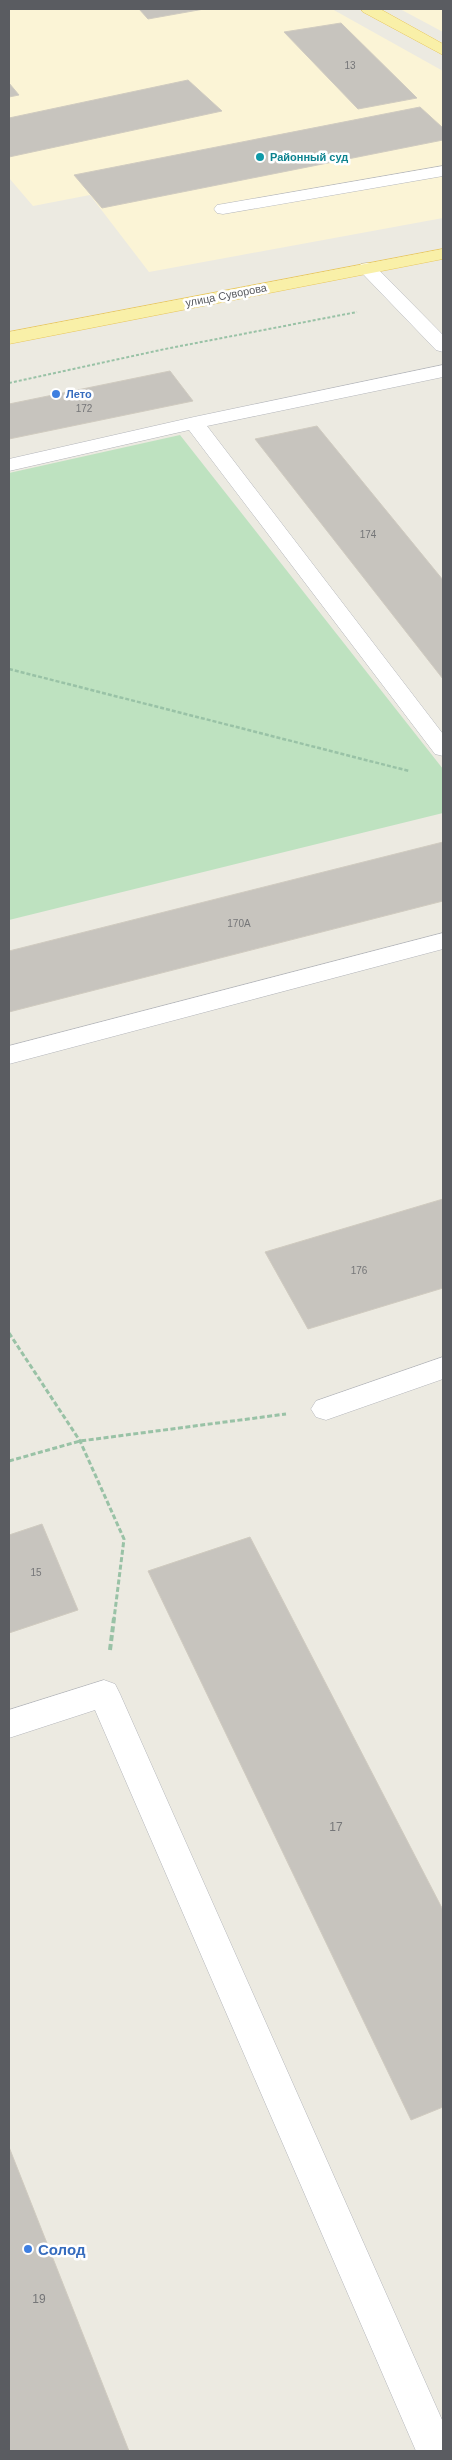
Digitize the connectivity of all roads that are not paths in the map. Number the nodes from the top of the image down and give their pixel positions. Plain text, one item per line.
1 (369, 9) edge
2 (443, 50) edge
3 (443, 171) edge
4 (224, 209) dead end
5 (443, 254) edge
6 (368, 268) junction
7 (9, 338) edge
8 (443, 346) edge
9 (443, 371) edge
10 (194, 423) junction
11 (9, 465) edge
12 (443, 749) edge
13 (443, 941) edge
14 (9, 1055) edge
15 (443, 1368) edge
16 (326, 1409) road end
17 (9, 1724) edge
18 (436, 2451) edge

1 - 2 main road
3 - 4 lane
5 - 6 main road, улица Суворова
6 - 7 main road, улица Суворова
6 - 8 lane
9 - 10 lane
10 - 11 lane
10 - 12 lane
13 - 14 lane
15 - 16 lane
17 - 18 lane

